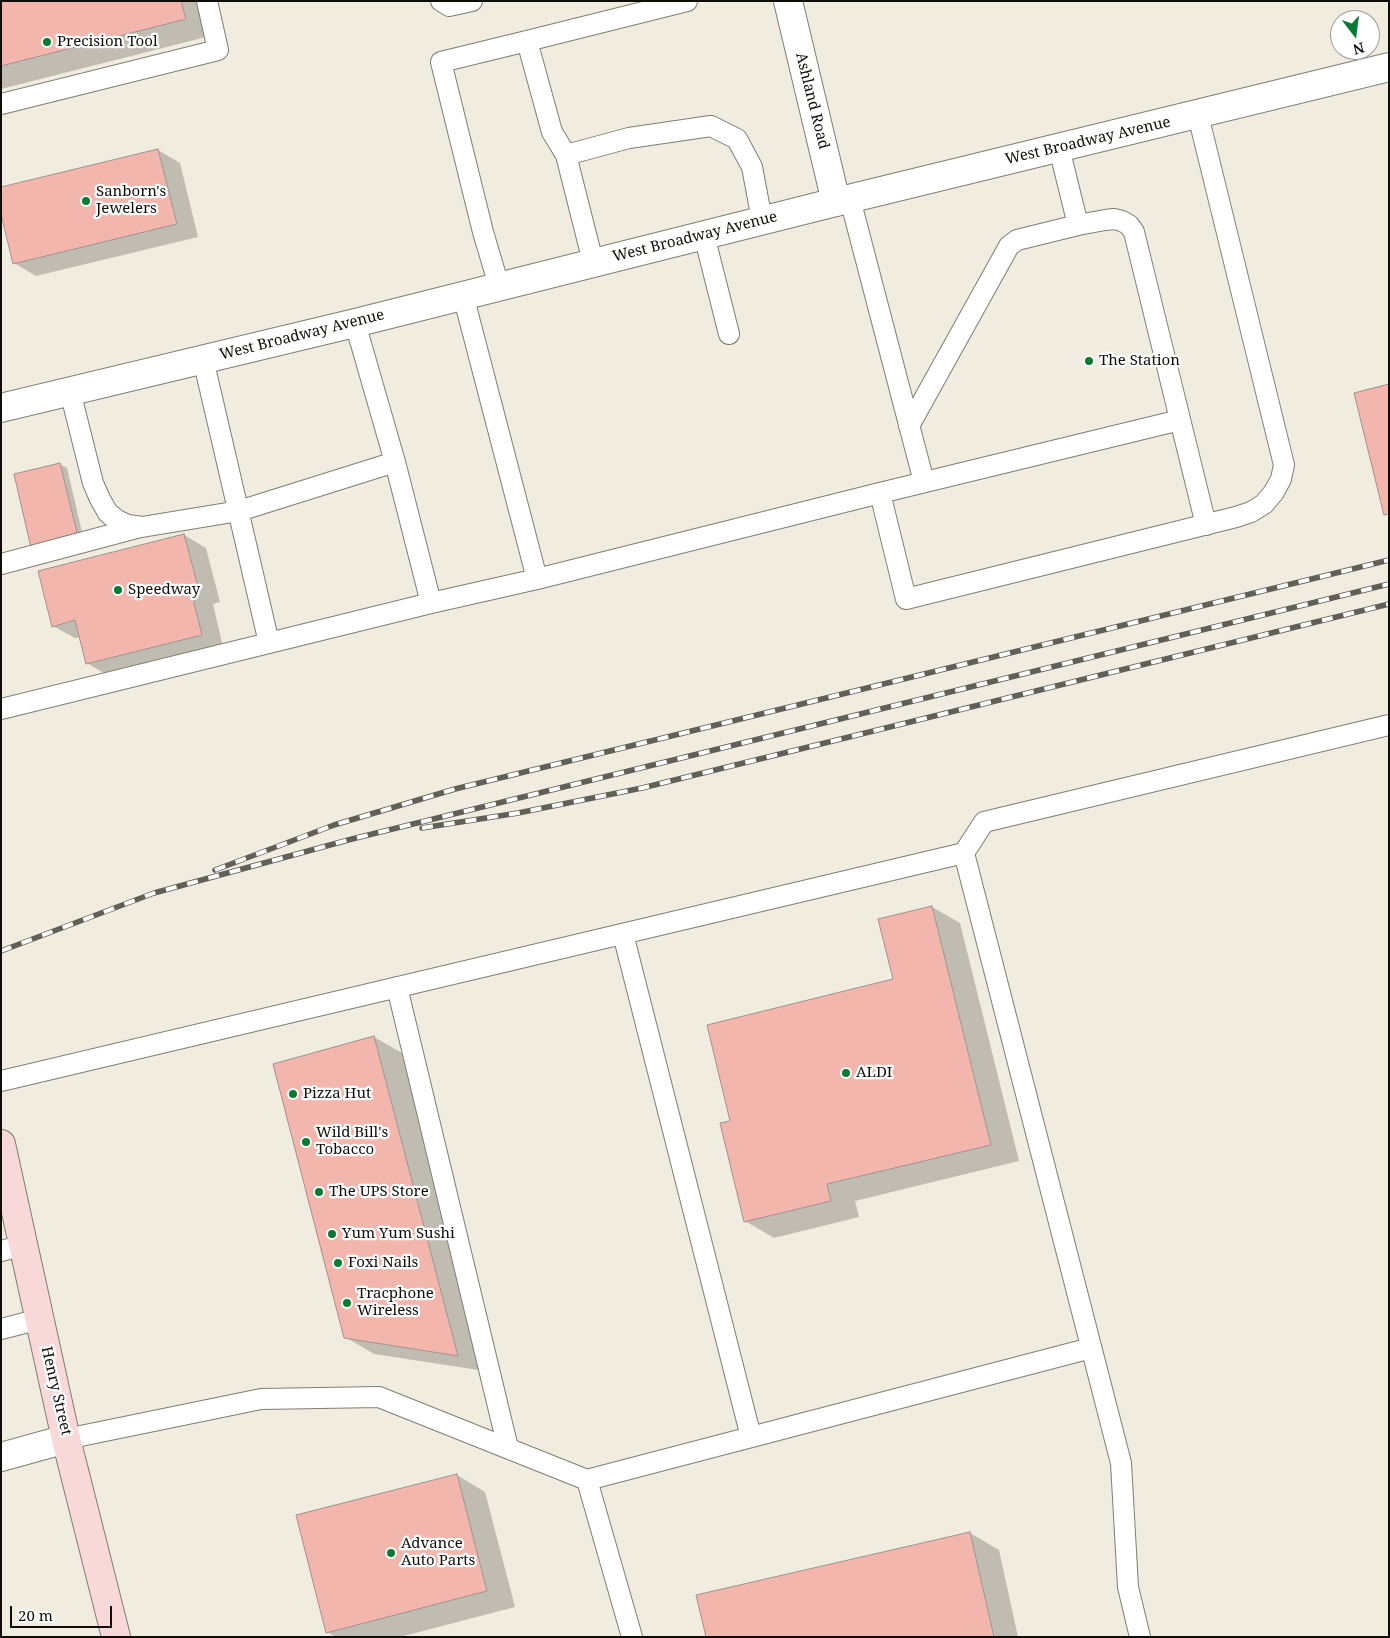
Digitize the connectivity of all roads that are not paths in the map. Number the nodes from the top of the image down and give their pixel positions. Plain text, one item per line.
1 (207, 1) edge
2 (441, 1) edge
3 (472, 1) edge
4 (687, 1) edge
5 (788, 1) edge
6 (527, 41) junction
7 (1389, 67) edge
8 (1, 104) edge
9 (1198, 115) junction
10 (1059, 148) junction
11 (566, 155) junction
12 (843, 200) junction
13 (762, 220) junction
14 (1078, 225) junction
15 (704, 235) junction
16 (593, 262) junction
17 (499, 286) junction
18 (463, 295) junction
19 (355, 323) junction
20 (729, 334) dead end
21 (203, 359) junction
22 (70, 391) junction
23 (1, 408) edge
24 (1180, 420) junction
25 (910, 426) junction
26 (395, 462) junction
27 (924, 482) junction
28 (880, 493) junction
29 (239, 511) junction
30 (1206, 525) junction
31 (142, 527) junction
32 (1, 564) edge
33 (537, 579) junction
34 (431, 603) junction
35 (269, 643) junction
36 (1, 708) edge
37 (1389, 725) edge
38 (964, 853) junction
39 (622, 934) junction
40 (397, 987) junction
41 (1, 1081) edge
42 (1, 1144) edge
43 (12, 1248) edge
44 (40, 1318) junction
45 (1, 1329) edge
46 (1092, 1348) junction
47 (751, 1437) junction
48 (66, 1439) junction
49 (508, 1448) junction
50 (1, 1457) edge
51 (588, 1480) junction
52 (116, 1637) edge
53 (632, 1637) edge
54 (1140, 1637) edge

1 - 8 lane
2 - 3 lane
4 - 6 lane
5 - 12 street, Ashland Road
6 - 11 lane
6 - 17 lane
7 - 9 street, West Broadway Avenue
9 - 10 street, West Broadway Avenue
9 - 30 lane
10 - 12 street, West Broadway Avenue
10 - 14 lane
11 - 13 lane
11 - 16 lane
12 - 13 street, West Broadway Avenue
12 - 25 lane
13 - 15 street, West Broadway Avenue
14 - 24 lane
14 - 25 lane
15 - 16 street, West Broadway Avenue
15 - 20 lane
16 - 17 street, West Broadway Avenue
17 - 18 street, West Broadway Avenue
18 - 19 street, West Broadway Avenue
18 - 33 lane
19 - 21 street, West Broadway Avenue
19 - 26 lane
21 - 22 street, West Broadway Avenue
21 - 29 lane
22 - 23 street, West Broadway Avenue
22 - 31 lane
24 - 27 lane
24 - 30 lane
25 - 27 lane
26 - 29 lane
26 - 34 lane
27 - 28 lane
28 - 30 lane
28 - 33 lane
29 - 31 lane
29 - 35 lane
31 - 32 lane
33 - 34 lane
34 - 35 lane
35 - 36 lane
37 - 38 lane
38 - 39 lane
38 - 46 lane
39 - 40 lane
39 - 47 lane
40 - 41 lane
40 - 49 lane
42 - 43 main road, Henry Street
43 - 44 main road, Henry Street
44 - 45 lane
44 - 48 main road, Henry Street
46 - 47 lane
46 - 54 lane
47 - 51 lane
48 - 49 lane
48 - 50 street
48 - 52 main road, Henry Street
49 - 51 lane
51 - 53 lane

